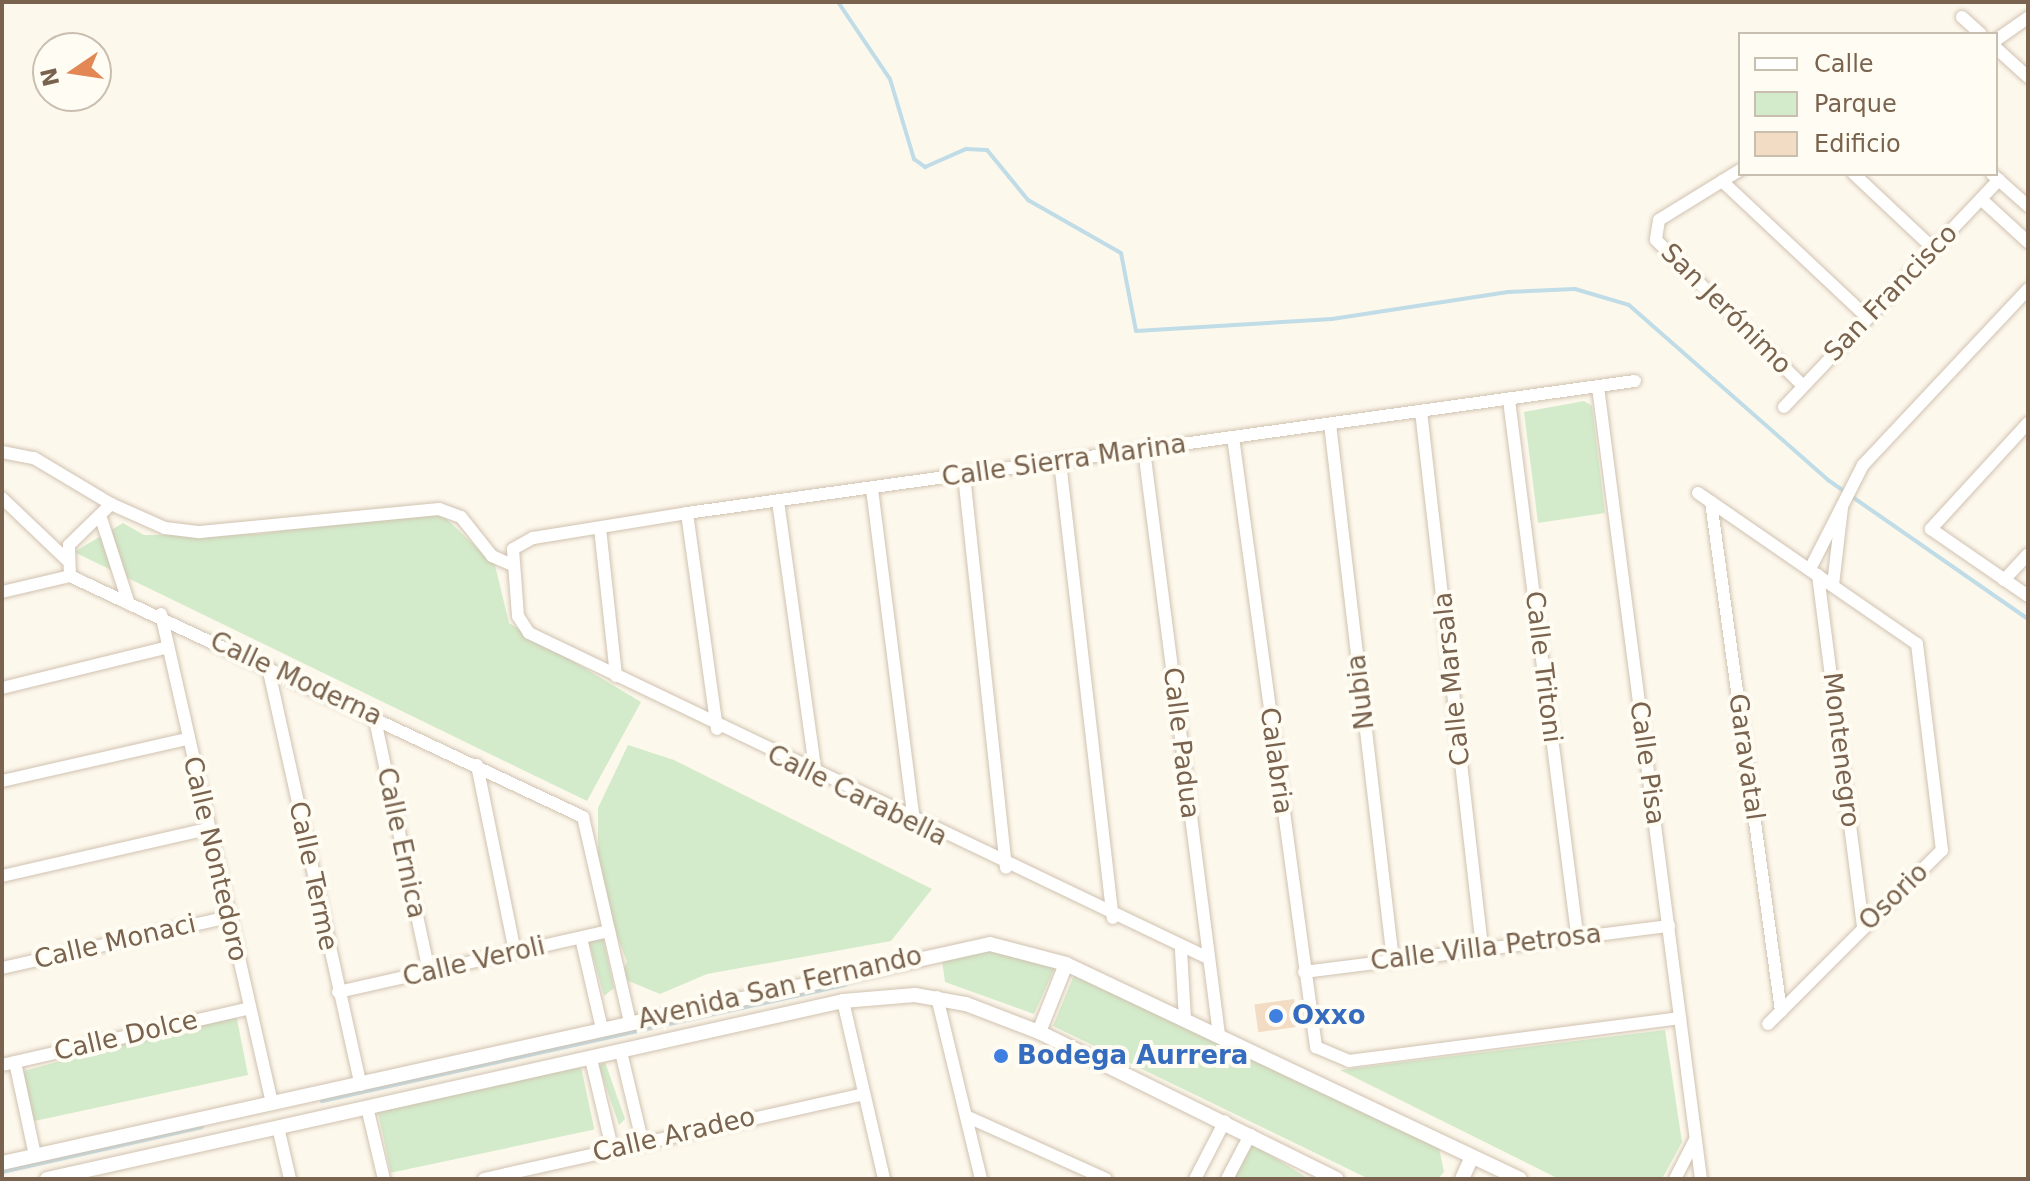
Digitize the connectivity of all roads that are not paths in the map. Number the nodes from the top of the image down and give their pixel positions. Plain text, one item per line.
1 (1962, 17) dead end
2 (2028, 18) edge
3 (1979, 32) edge
4 (1998, 39) edge
5 (1998, 50) edge
6 (2028, 77) edge
7 (1738, 171) edge
8 (1856, 176) edge
9 (1995, 177) edge
10 (1722, 181) junction
11 (1981, 199) junction
12 (2028, 206) edge
13 (2028, 242) edge
14 (1934, 249) junction
15 (2028, 289) edge
16 (1868, 318) junction
17 (1635, 381) dead end
18 (1803, 386) junction
19 (1598, 387) junction
20 (1509, 400) junction
21 (1784, 407) dead end
22 (1421, 411) junction
23 (2028, 423) edge
24 (1330, 424) junction
25 (1233, 437) junction
26 (1144, 450) junction
27 (2, 452) edge
28 (1060, 462) junction
29 (964, 475) junction
30 (872, 489) junction
31 (1698, 493) dead end
32 (1844, 496) junction
33 (2, 498) edge
34 (778, 501) junction
35 (1711, 502) junction
36 (111, 504) junction
37 (687, 513) junction
38 (100, 515) junction
39 (600, 528) junction
40 (2028, 554) edge
41 (67, 560) junction
42 (510, 564) junction
43 (1814, 572) junction
44 (70, 576) junction
45 (2004, 580) junction
46 (1833, 585) junction
47 (2, 592) edge
48 (2028, 596) edge
49 (128, 601) junction
50 (161, 614) junction
51 (165, 648) junction
52 (268, 667) junction
53 (616, 676) junction
54 (2, 688) edge
55 (374, 715) junction
56 (717, 729) junction
57 (187, 739) junction
58 (477, 765) junction
59 (816, 776) junction
60 (2, 781) edge
61 (914, 822) junction
62 (207, 829) junction
63 (1006, 868) junction
64 (2, 876) edge
65 (229, 917) junction
66 (1113, 918) junction
67 (1669, 926) junction
68 (1863, 926) junction
69 (609, 931) junction
70 (1577, 934) junction
71 (581, 938) junction
72 (1482, 947) junction
73 (1181, 950) junction
74 (515, 952) junction
75 (1208, 958) junction
76 (1393, 960) junction
77 (1066, 964) junction
78 (2, 968) edge
79 (429, 972) junction
80 (1304, 972) junction
81 (338, 992) junction
82 (937, 997) junction
83 (843, 1001) junction
84 (250, 1008) junction
85 (1781, 1011) junction
86 (1680, 1018) junction
87 (1185, 1019) junction
88 (630, 1023) junction
89 (1768, 1024) dead end
90 (602, 1029) junction
91 (1039, 1032) junction
92 (1219, 1035) junction
93 (621, 1052) junction
94 (591, 1059) junction
95 (9, 1064) edge
96 (361, 1085) junction
97 (315, 1094) junction
98 (863, 1094) junction
99 (272, 1103) junction
100 (367, 1107) junction
101 (321, 1117) junction
102 (968, 1117) junction
103 (1225, 1121) junction
104 (278, 1127) junction
105 (1250, 1135) junction
106 (642, 1140) junction
107 (1695, 1140) junction
108 (612, 1148) junction
109 (35, 1155) junction
110 (1472, 1157) junction
111 (3, 1159) edge
112 (1077, 1172) edge
113 (47, 1179) edge
114 (290, 1179) edge
115 (384, 1179) edge
116 (484, 1179) edge
117 (884, 1179) edge
118 (981, 1179) edge
119 (1106, 1179) edge
120 (1195, 1179) edge
121 (1227, 1179) edge
122 (1337, 1179) edge
123 (1462, 1179) edge
124 (1520, 1179) edge
125 (1675, 1179) edge
126 (1701, 1179) edge

1 - 3 street
2 - 4 street
5 - 6 street
7 - 10 street
8 - 14 street
9 - 11 street, San Francisco
9 - 12 street
10 - 16 street
10 - 18 street, San Jerónimo
11 - 13 street
11 - 14 street, San Francisco
14 - 16 street, San Francisco
15 - 32 street
16 - 18 street, San Francisco
17 - 19 street, Calle Sierra Marina
18 - 21 street, San Francisco
19 - 20 street, Calle Sierra Marina
19 - 67 street, Calle Pisa
20 - 22 street, Calle Sierra Marina
20 - 70 street, Calle Tritoni
22 - 24 street, Calle Sierra Marina
22 - 72 street, Calle Marsala
23 - 45 street
24 - 25 street, Calle Sierra Marina
24 - 76 street, Nubia
25 - 26 street, Calle Sierra Marina
25 - 80 street, Calabria
26 - 28 street, Calle Sierra Marina
26 - 75 street, Calle Padua
27 - 36 street
28 - 29 street, Calle Sierra Marina
28 - 66 street
29 - 30 street, Calle Sierra Marina
29 - 63 street
30 - 34 street, Calle Sierra Marina
30 - 61 street
31 - 35 street
32 - 43 street
32 - 46 street
33 - 41 street
34 - 37 street, Calle Sierra Marina
34 - 59 street
35 - 43 street
35 - 85 street, Garavatal
36 - 38 street
36 - 42 street
37 - 39 street, Calle Sierra Marina
37 - 56 street
38 - 41 street
38 - 49 street
39 - 42 street, Calle Sierra Marina
39 - 53 street
40 - 45 street
41 - 44 street
42 - 53 street, Calle Carabella
43 - 46 street
43 - 68 street, Montenegro
44 - 47 street
44 - 49 street, Calle Moderna
45 - 48 street
46 - 68 street, Osorio
49 - 50 street, Calle Moderna
50 - 51 street, Calle Nontedoro
50 - 52 street, Calle Moderna
51 - 54 street
51 - 57 street, Calle Nontedoro
52 - 55 street, Calle Moderna
52 - 81 street, Calle Terme
53 - 56 street, Calle Carabella
55 - 58 street, Calle Moderna
55 - 79 street, Calle Ernica
56 - 59 street, Calle Carabella
57 - 60 street
57 - 62 street, Calle Nontedoro
58 - 69 street, Calle Moderna
58 - 74 street
59 - 61 street, Calle Carabella
61 - 63 street, Calle Carabella
62 - 64 street
62 - 65 street, Calle Nontedoro
63 - 66 street, Calle Carabella
65 - 78 street, Calle Monaci
65 - 84 street, Calle Nontedoro
66 - 73 street, Calle Carabella
67 - 70 street, Calle Villa Petrosa
67 - 86 street, Calle Pisa
68 - 85 street, Osorio
69 - 71 street, Calle Veroli
69 - 88 street
70 - 72 street, Calle Villa Petrosa
71 - 74 street, Calle Veroli
71 - 90 street
72 - 76 street, Calle Villa Petrosa
73 - 75 street, Calle Carabella
73 - 87 street
74 - 79 street, Calle Veroli
75 - 92 street, Calle Padua
76 - 80 street, Calle Villa Petrosa
77 - 87 street, Avenida San Fernando
77 - 88 street, Avenida San Fernando
77 - 91 street
79 - 81 street, Calle Veroli
80 - 86 street, Calabria
81 - 96 street, Calle Terme
82 - 83 street, Avenida San Fernando
82 - 91 street, Avenida San Fernando
82 - 102 street
83 - 93 street, Avenida San Fernando
83 - 98 street
84 - 95 street, Calle Dolce
84 - 99 street, Calle Nontedoro
85 - 89 street, Osorio
86 - 107 street, Calle Pisa
87 - 92 street, Avenida San Fernando
88 - 90 street, Avenida San Fernando
90 - 96 street, Avenida San Fernando
91 - 103 street, Avenida San Fernando
92 - 110 street, Avenida San Fernando
93 - 94 street, Avenida San Fernando
93 - 106 street
94 - 100 street, Avenida San Fernando
94 - 108 street
95 - 109 street
96 - 97 street, Avenida San Fernando
97 - 99 street, Avenida San Fernando
97 - 101 street
98 - 106 street, Calle Aradeo
98 - 117 street
99 - 109 street, Avenida San Fernando
100 - 101 street, Avenida San Fernando
100 - 115 street
101 - 104 street, Avenida San Fernando
102 - 112 street
102 - 118 street
103 - 105 street, Avenida San Fernando
103 - 120 street
104 - 113 street, Avenida San Fernando
104 - 114 street
105 - 121 street
105 - 122 street, Avenida San Fernando
106 - 108 street, Calle Aradeo
107 - 125 street
107 - 126 street, Calle Pisa
108 - 116 street, Calle Aradeo
109 - 111 street, Avenida San Fernando
110 - 123 street
110 - 124 street, Avenida San Fernando
112 - 119 street

